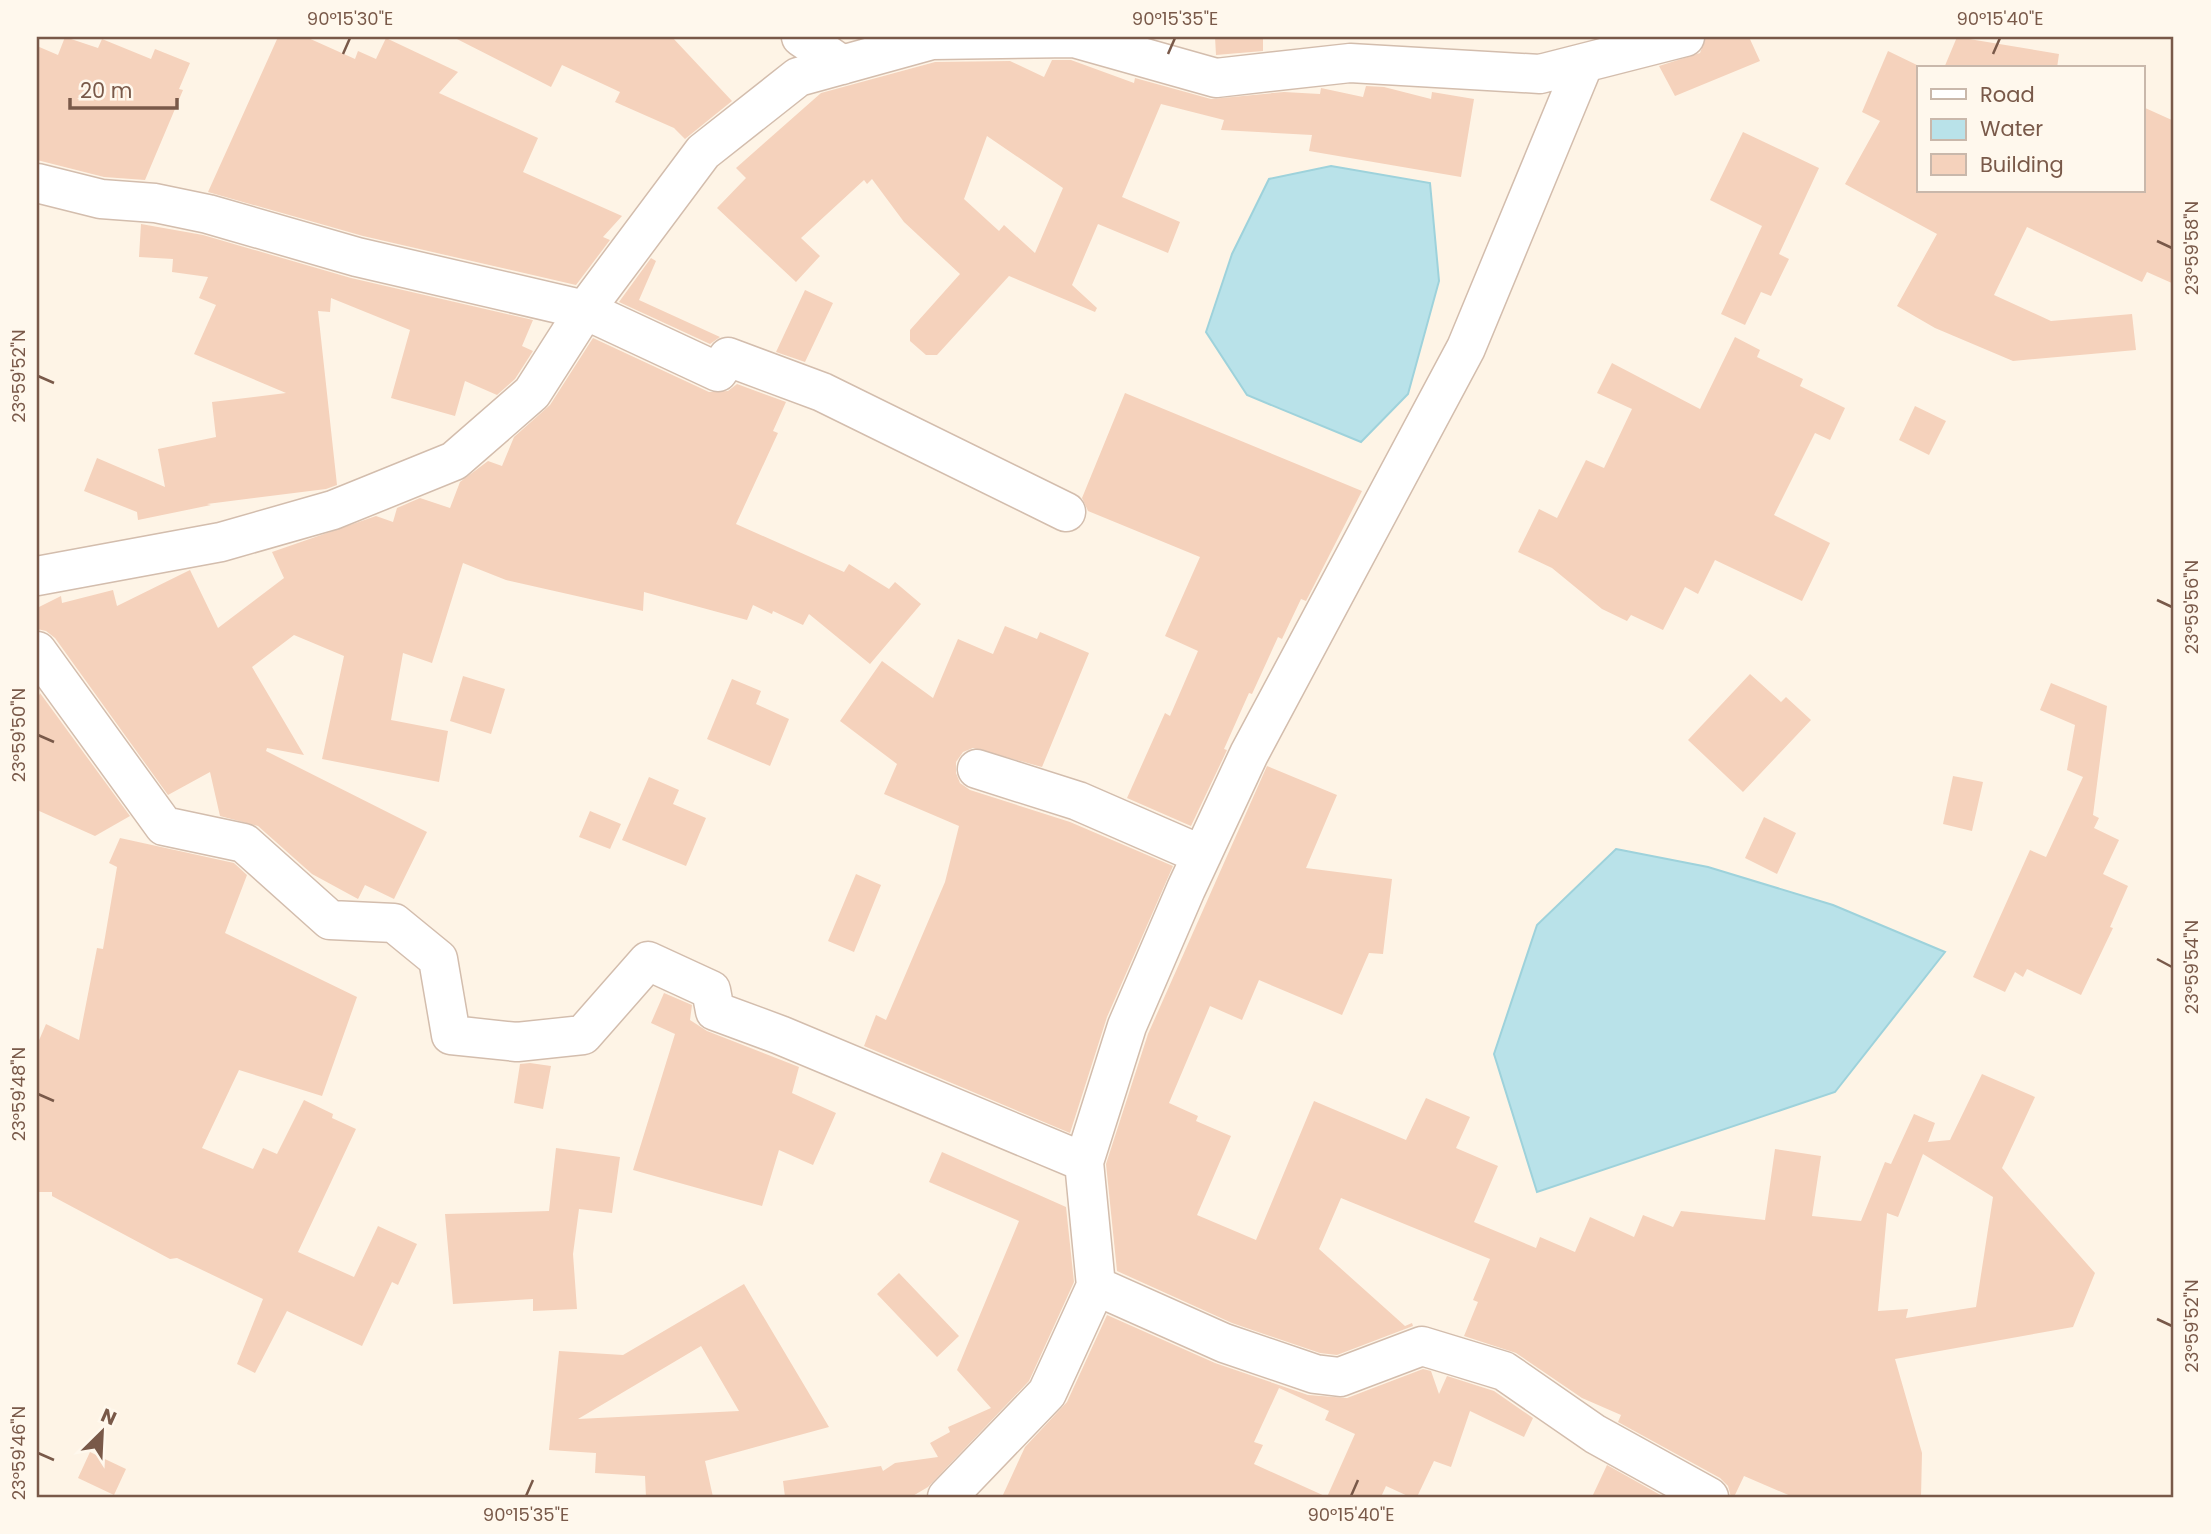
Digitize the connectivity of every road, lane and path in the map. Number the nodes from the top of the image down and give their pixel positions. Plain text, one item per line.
1 (801, 37) edge
2 (1685, 37) edge
3 (1584, 63) junction
4 (842, 65) junction
5 (37, 183) edge
6 (585, 310) junction
7 (1066, 512) dead end
8 (37, 576) edge
9 (37, 651) edge
10 (976, 769) dead end
11 (1202, 855) junction
12 (1084, 1162) junction
13 (1096, 1286) junction
14 (947, 1497) edge
15 (1709, 1497) edge

1 - 4 street
2 - 3 street
3 - 4 street
3 - 11 street
4 - 6 street
5 - 6 street
6 - 7 street
6 - 8 street
9 - 12 street
10 - 11 street
11 - 12 street
12 - 13 street
13 - 14 street
13 - 15 street

